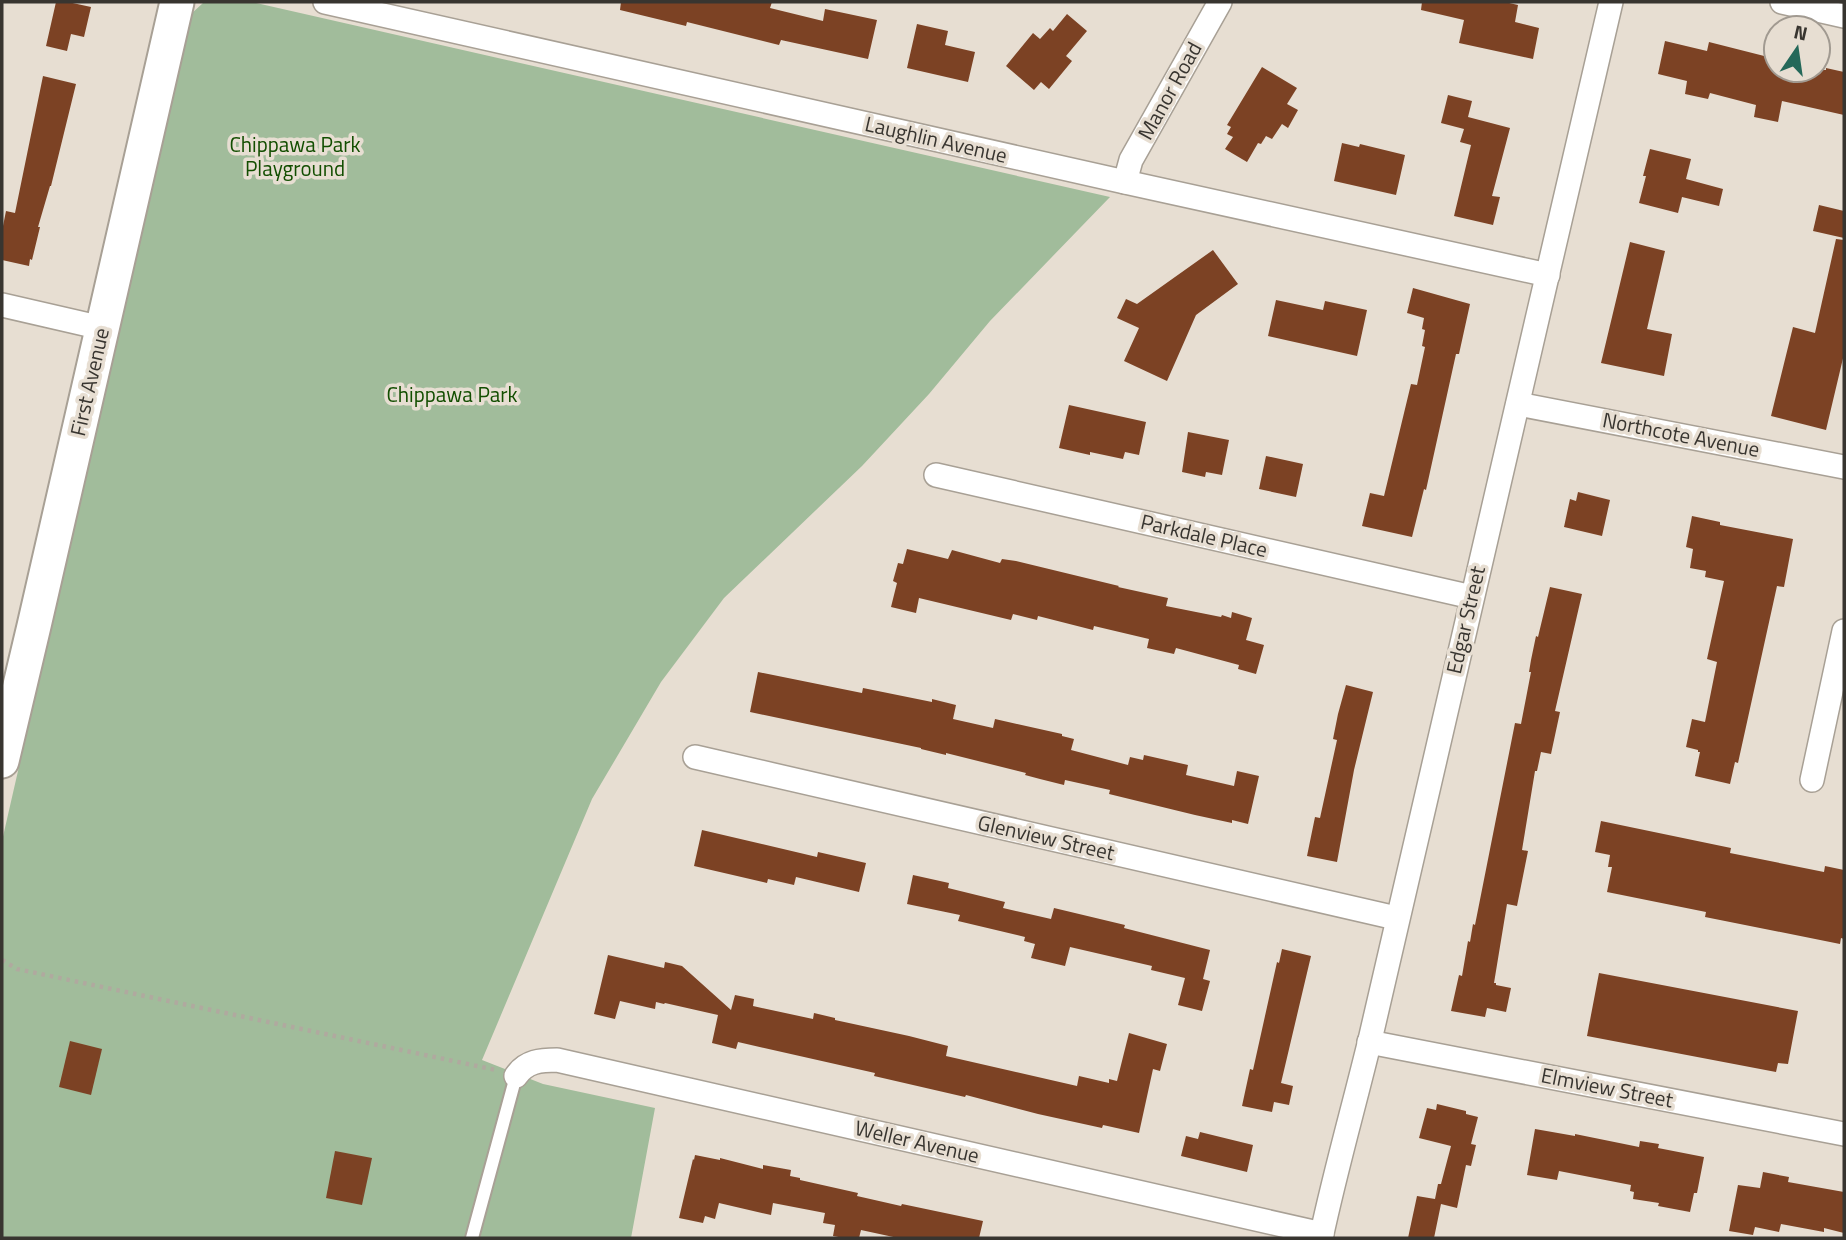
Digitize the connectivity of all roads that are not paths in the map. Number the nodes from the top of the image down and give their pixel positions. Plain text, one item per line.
1 (177, 2) edge
2 (325, 2) edge
3 (1220, 2) edge
4 (1611, 2) edge
5 (1782, 2) edge
6 (1844, 16) edge
7 (1125, 182) junction
8 (1548, 275) junction
9 (2, 305) edge
10 (102, 328) junction
11 (1518, 404) junction
12 (1844, 467) edge
13 (936, 475) dead end
14 (1472, 597) junction
15 (1844, 631) edge
16 (695, 757) dead end
17 (2, 761) edge
18 (1812, 780) dead end
19 (1396, 918) junction
20 (1369, 1042) junction
21 (516, 1076) joint
22 (1844, 1133) edge
23 (1322, 1236) edge
24 (472, 1238) edge

1 - 10 street, First Avenue
2 - 7 street, Laughlin Avenue
3 - 7 street, Manor Road
4 - 8 street, Edgar Street
5 - 6 street
7 - 8 street, Laughlin Avenue
8 - 11 street, Edgar Street
9 - 10 street
10 - 17 street, First Avenue
11 - 12 street, Northcote Avenue
11 - 14 street, Edgar Street
13 - 14 street, Parkdale Place
14 - 19 street, Edgar Street
15 - 18 street
16 - 19 street, Glenview Street
19 - 20 street, Edgar Street
20 - 22 street, Elmview Street
20 - 23 street, Edgar Street
21 - 23 street, Weller Avenue
21 - 24 lane

